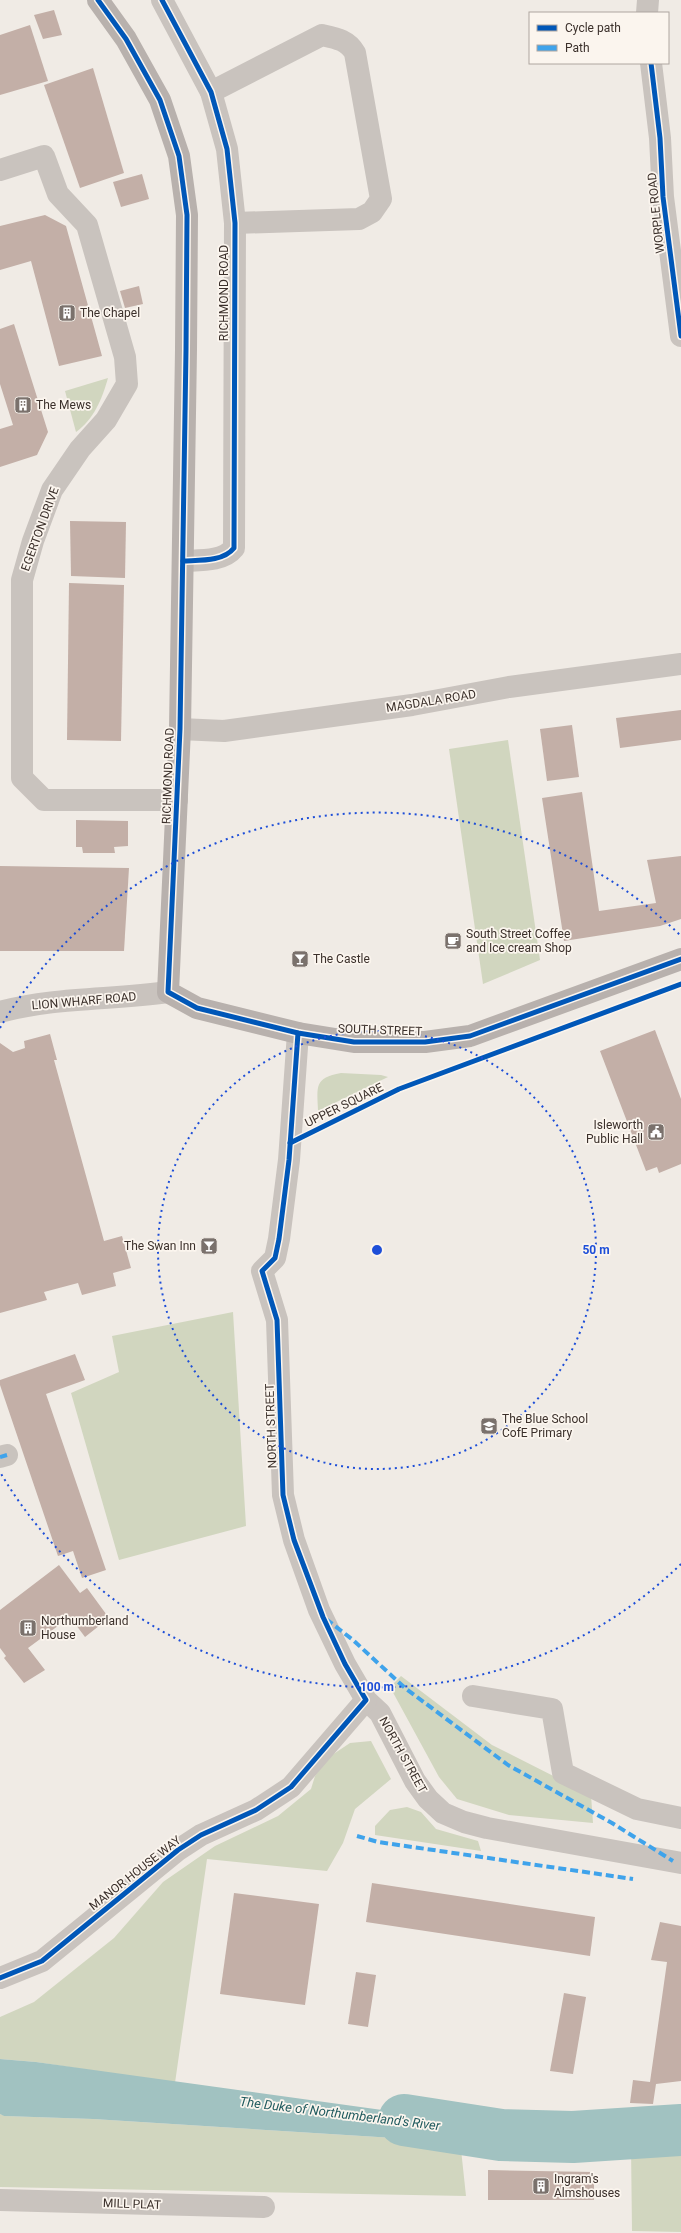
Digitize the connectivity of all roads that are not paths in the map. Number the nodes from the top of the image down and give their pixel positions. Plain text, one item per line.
1 (98, 0) edge
2 (162, 0) edge
3 (648, 0) edge
4 (647, 12) edge
5 (651, 64) edge
6 (211, 92) junction
7 (0, 170) edge
8 (235, 223) junction
9 (681, 336) edge
10 (183, 561) junction
11 (681, 664) edge
12 (180, 729) junction
13 (177, 800) junction
14 (681, 959) edge
15 (168, 992) junction
16 (0, 1012) edge
17 (298, 1033) junction
18 (290, 1143) joint
19 (473, 1696) dead end
20 (366, 1700) junction
21 (681, 1818) edge
22 (681, 1863) edge
23 (0, 1978) edge
24 (0, 2200) edge
25 (264, 2207) dead end

1 - 10 main road, RICHMOND ROAD
2 - 6 street, RICHMOND ROAD
3 - 4 street
5 - 9 street, WORPLE ROAD
6 - 8 street, RICHMOND ROAD
6 - 8 street
7 - 13 street, EGERTON DRIVE
8 - 10 street, RICHMOND ROAD
10 - 12 main road, RICHMOND ROAD
11 - 12 street, MAGDALA ROAD
12 - 13 main road, RICHMOND ROAD
13 - 15 main road, RICHMOND ROAD
14 - 17 main road, SOUTH STREET
15 - 16 street, LION WHARF ROAD
15 - 17 main road, SOUTH STREET
17 - 18 street, UPPER SQUARE
18 - 20 street, NORTH STREET
19 - 21 street
20 - 22 street, NORTH STREET
20 - 23 street, MANOR HOUSE WAY
24 - 25 street, MILL PLAT

